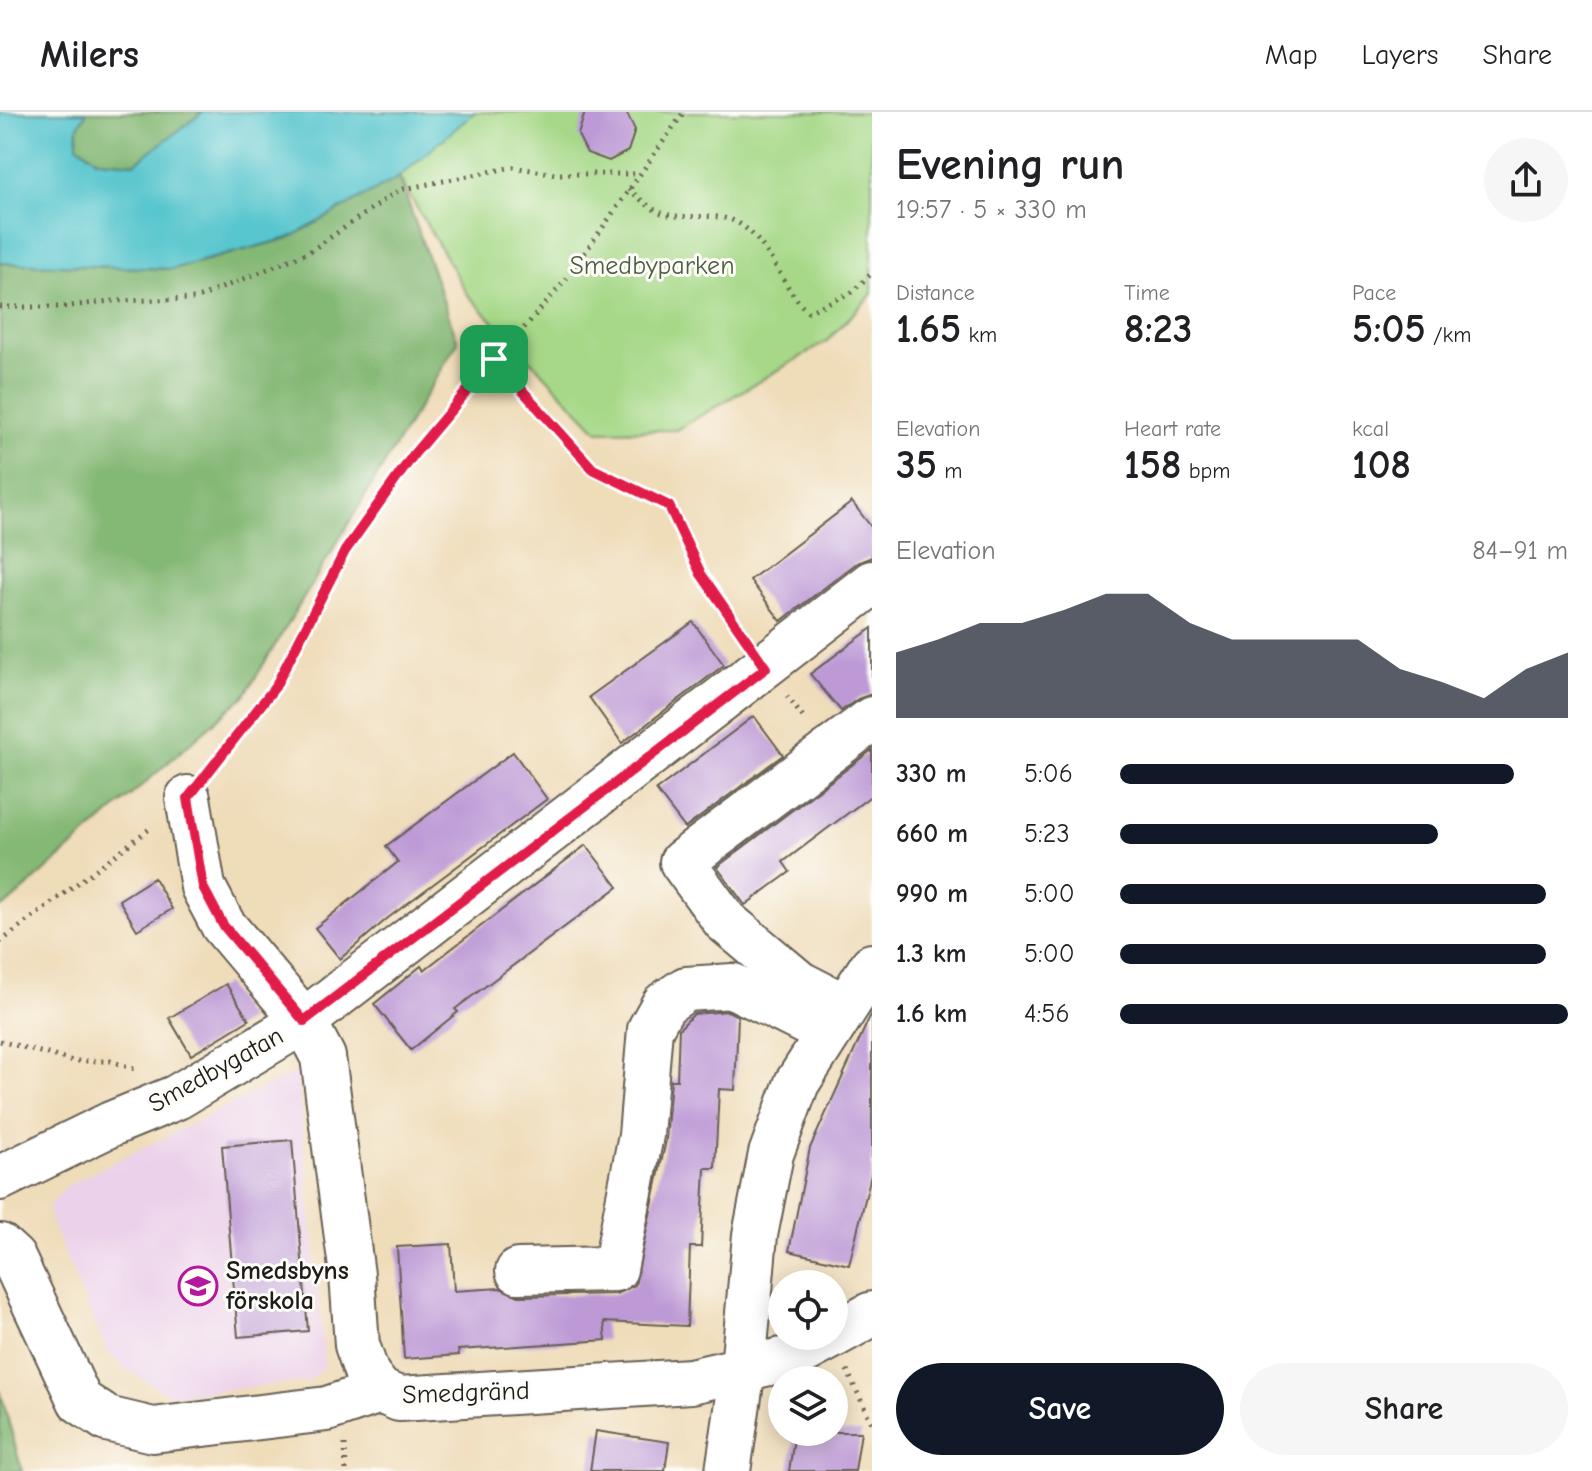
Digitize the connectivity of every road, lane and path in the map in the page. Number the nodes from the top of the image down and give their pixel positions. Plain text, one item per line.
1 (684, 112) edge
2 (638, 174) junction
3 (628, 189) junction
4 (872, 273) edge
5 (0, 307) edge
6 (494, 359) junction
7 (872, 583) edge
8 (766, 668) junction
9 (872, 719) edge
10 (829, 753) junction
11 (188, 798) junction
12 (0, 942) edge
13 (872, 966) edge
14 (835, 1019) junction
15 (304, 1021) junction
16 (0, 1041) edge
17 (177, 1097) junction
18 (0, 1178) edge
19 (0, 1246) edge
20 (518, 1271) dead end
21 (872, 1314) edge
22 (848, 1327) edge
23 (806, 1350) edge
24 (838, 1350) edge
25 (743, 1369) junction
26 (380, 1391) junction
27 (872, 1424) edge
28 (345, 1434) dead end
29 (346, 1471) edge
30 (728, 1471) edge

1 - 2 path
2 - 3 path
2 - 5 path
3 - 4 path
3 - 6 path
6 - 8 path
6 - 11 path
7 - 8 street, Smedbygatan
8 - 10 path
8 - 15 street, Smedbygatan
9 - 10 street
10 - 14 street
11 - 12 path
11 - 15 street, Smedgränd
13 - 14 street
14 - 20 street
14 - 25 street
15 - 17 street, Smedbygatan
15 - 26 street, Smedgränd
16 - 17 path
17 - 18 street, Smedbygatan
19 - 26 street
21 - 22 street, Smedgränd
23 - 25 street, Smedgränd
24 - 27 path
25 - 26 street, Smedgränd
25 - 30 street
28 - 29 path

